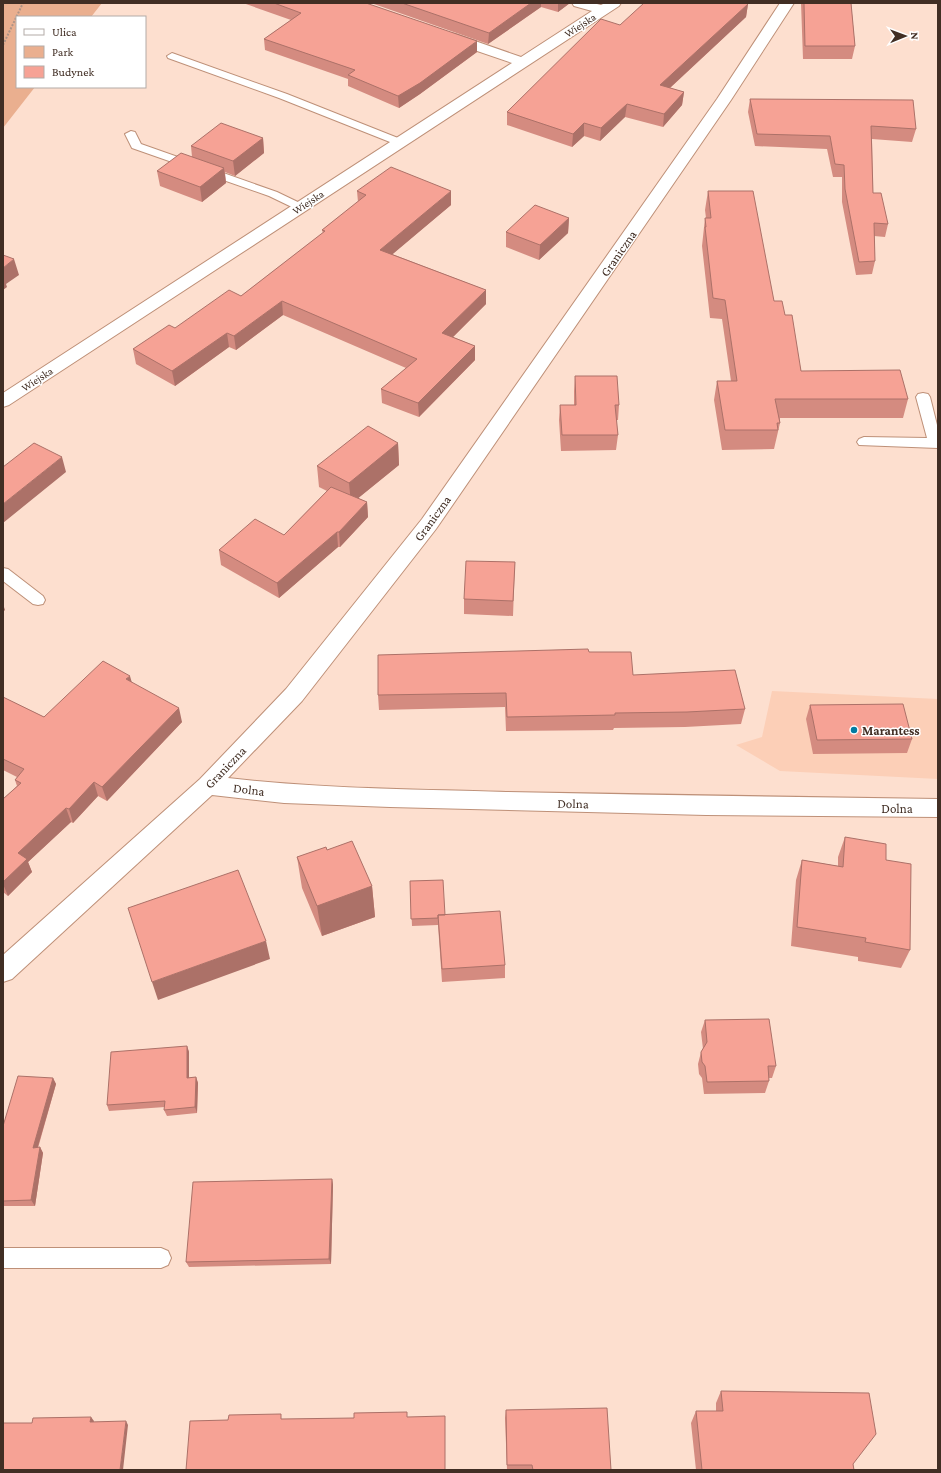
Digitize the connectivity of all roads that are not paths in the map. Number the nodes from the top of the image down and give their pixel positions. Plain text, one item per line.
1 (580, 3) edge
2 (787, 3) edge
3 (608, 7) edge
4 (434, 31) edge
5 (172, 56) dead end
6 (522, 62) junction
7 (131, 134) dead end
8 (399, 142) junction
9 (300, 207) junction
10 (923, 397) dead end
11 (3, 401) edge
12 (864, 442) dead end
13 (936, 443) edge
14 (3, 573) edge
15 (38, 600) dead end
16 (208, 785) junction
17 (938, 808) edge
18 (7, 961) edge
19 (3, 1258) edge
20 (161, 1258) dead end

1 - 3 street
2 - 16 street, Graniczna
3 - 6 street, Wiejska
4 - 6 street
5 - 8 lane
6 - 8 street, Wiejska
7 - 9 lane
8 - 9 street, Wiejska
9 - 11 street, Wiejska
10 - 13 lane
12 - 13 lane
14 - 15 lane
16 - 17 street, Dolna
16 - 18 street, Graniczna
19 - 20 lane

